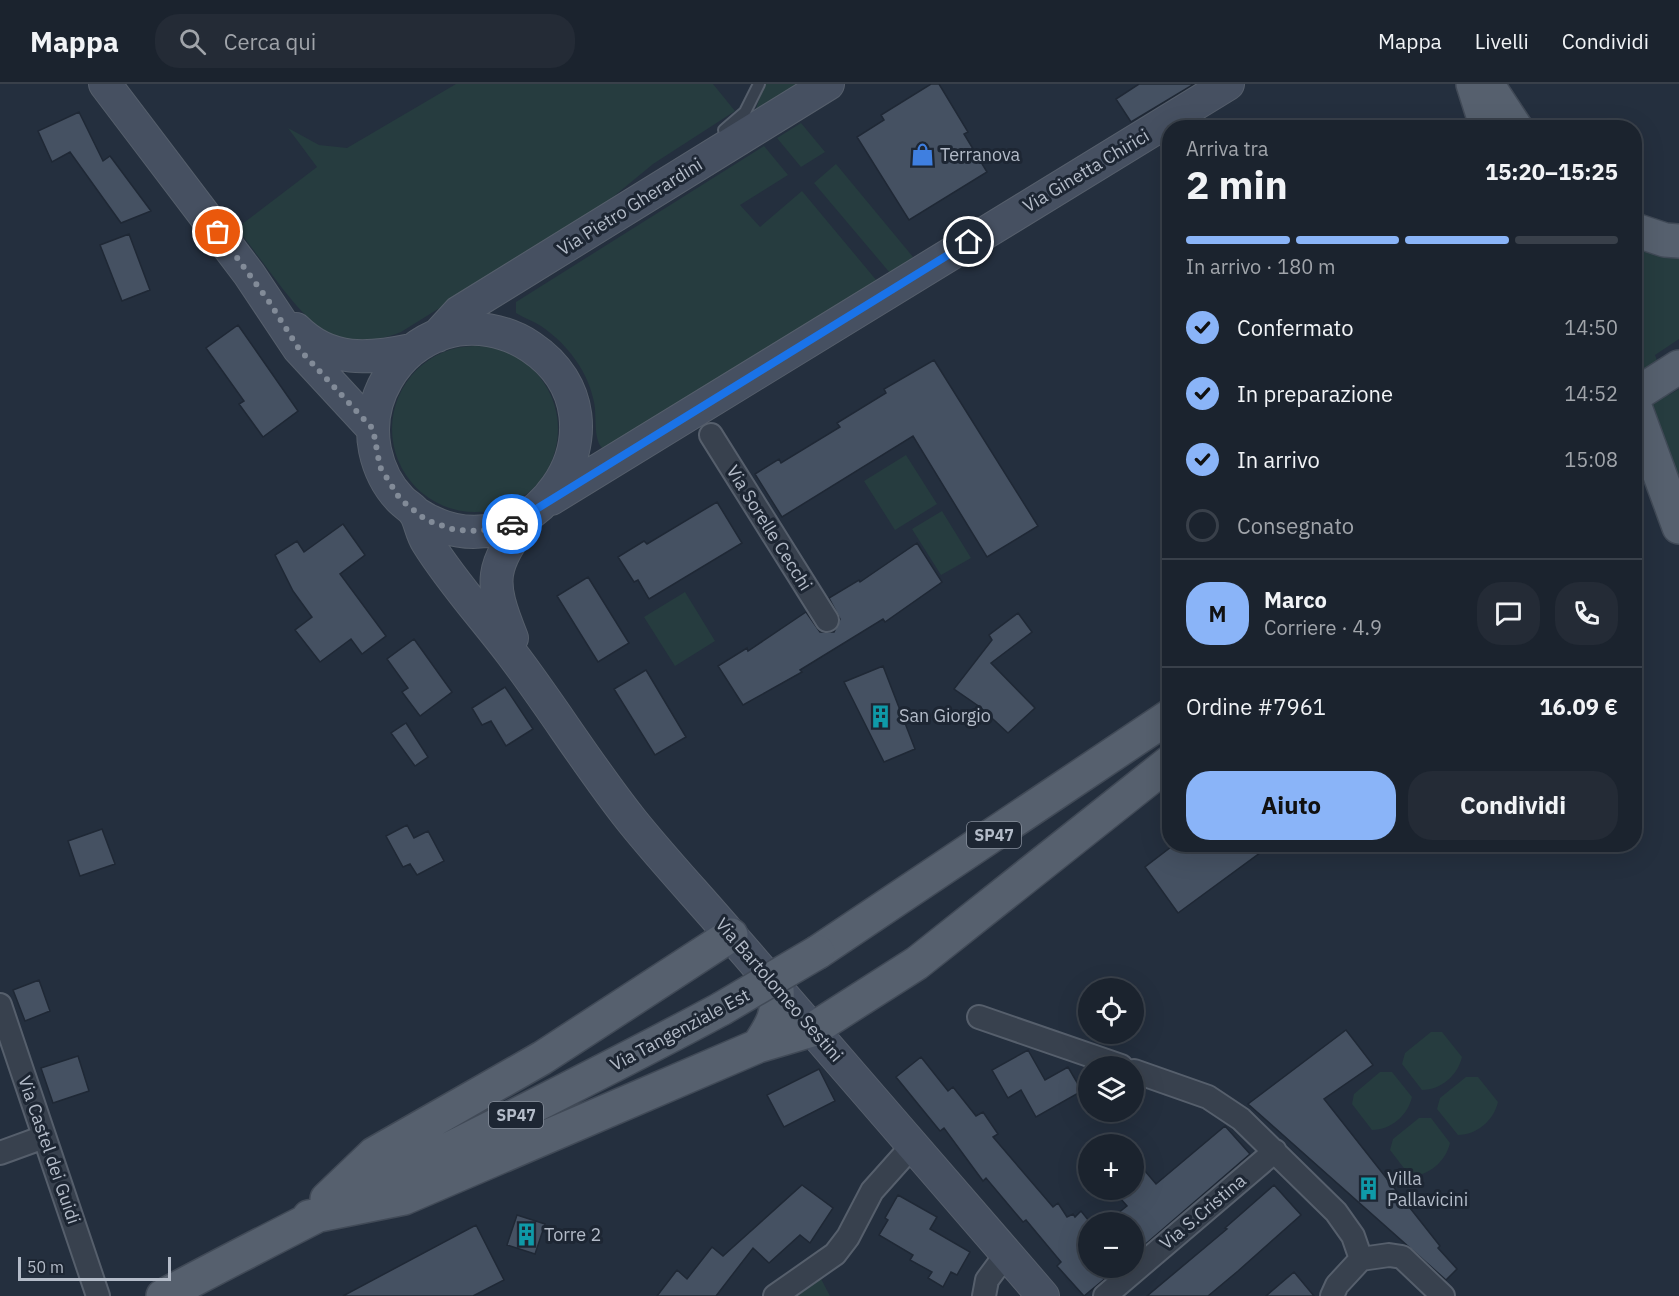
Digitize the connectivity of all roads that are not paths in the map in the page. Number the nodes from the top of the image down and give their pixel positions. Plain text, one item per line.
1 (105, 84) edge
2 (759, 84) edge
3 (828, 84) edge
4 (1228, 84) edge
5 (1473, 84) edge
6 (1487, 84) edge
7 (1169, 120) edge
8 (1504, 120) edge
9 (1505, 120) edge
10 (1162, 125) edge
11 (715, 136) dead end
12 (1642, 232) edge
13 (1679, 241) edge
14 (268, 300) junction
15 (424, 343) junction
16 (1675, 369) edge
17 (756, 374) junction
18 (1642, 390) edge
19 (1642, 426) edge
20 (373, 429) junction
21 (711, 435) junction
22 (653, 437) junction
23 (536, 510) junction
24 (414, 512) junction
25 (1679, 527) edge
26 (826, 620) dead end
27 (528, 674) junction
28 (1162, 721) edge
29 (1162, 768) edge
30 (731, 935) junction
31 (777, 989) junction
32 (0, 1005) edge
33 (978, 1017) dead end
34 (812, 1030) junction
35 (758, 1046) junction
36 (1092, 1056) edge
37 (1144, 1075) edge
38 (44, 1137) junction
39 (914, 1144) junction
40 (1275, 1151) junction
41 (0, 1153) edge
42 (309, 1217) junction
43 (1007, 1253) junction
44 (1361, 1259) junction
45 (98, 1296) edge
46 (162, 1296) edge
47 (775, 1296) edge
48 (984, 1296) edge
49 (1043, 1296) edge
50 (1105, 1296) edge
51 (1332, 1296) edge
52 (1443, 1296) edge

1 - 14 main road
2 - 11 lane
3 - 15 main road, Via Pietro Gherardini
4 - 7 main road, Via Ginetta Chirici
5 - 8 main road
6 - 9 main road
10 - 17 main road, Via Ginetta Chirici
12 - 13 main road
14 - 15 main road
14 - 20 main road
15 - 20 main road
15 - 23 main road
16 - 18 main road
17 - 21 street
17 - 22 main road, Via Ginetta Chirici
19 - 25 main road
20 - 24 main road
21 - 22 street
21 - 26 street, Via Sorelle Cecchi
22 - 23 main road, Via Ginetta Chirici
23 - 24 main road
23 - 27 main road
24 - 27 main road
27 - 30 main road, Via Bartolomeo Sestini
28 - 42 main road, Via Tangenziale Est / SP47, bridge
29 - 34 main road
30 - 31 main road, Via Bartolomeo Sestini
30 - 42 main road
31 - 34 main road, Via Bartolomeo Sestini
31 - 35 main road
32 - 38 street, Via Castel dei Guidi
33 - 36 street
34 - 35 main road
34 - 39 main road, Via Bartolomeo Sestini
35 - 42 main road
37 - 40 street
38 - 41 street
38 - 45 street, Via Castel dei Guidi
39 - 43 main road, Via Bartolomeo Sestini
39 - 47 street
40 - 44 street
40 - 50 street, Via S.Cristina
42 - 46 main road, Via Tangenziale Est / SP47
43 - 48 street
43 - 49 main road, Via Bartolomeo Sestini
44 - 51 street
44 - 52 street

